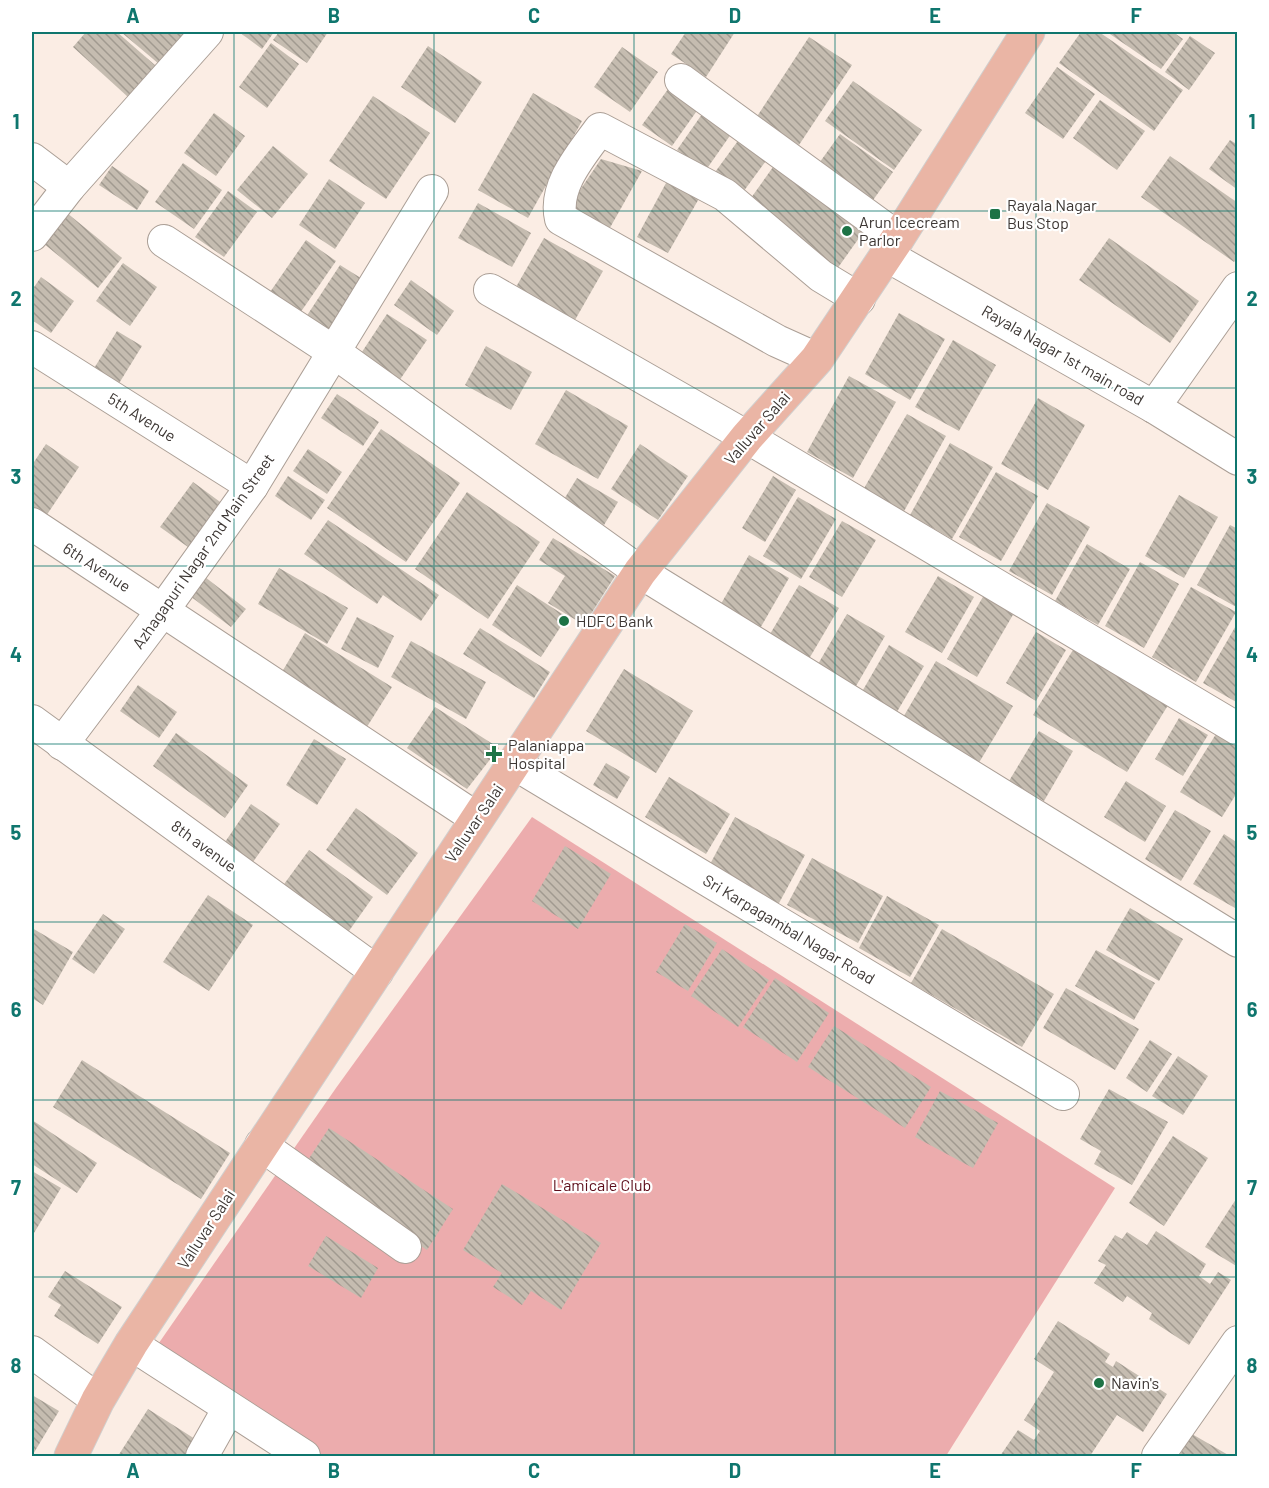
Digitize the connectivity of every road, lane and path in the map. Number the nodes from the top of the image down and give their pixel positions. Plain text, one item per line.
1 (207, 32) edge
2 (1028, 32) edge
3 (681, 80) dead end
4 (32, 159) edge
5 (69, 187) junction
6 (432, 191) dead end
7 (32, 236) edge
8 (164, 241) dead end
9 (892, 246) junction
10 (1238, 288) edge
11 (490, 290) dead end
12 (858, 298) junction
13 (32, 347) edge
14 (334, 352) junction
15 (817, 359) junction
16 (1154, 407) junction
17 (747, 437) junction
18 (1238, 459) edge
19 (252, 486) junction
20 (32, 524) edge
21 (640, 572) junction
22 (163, 610) junction
23 (32, 722) edge
24 (1238, 729) edge
25 (62, 744) junction
26 (516, 764) junction
27 (476, 818) junction
28 (1238, 941) edge
29 (377, 972) junction
30 (1064, 1094) dead end
31 (261, 1145) junction
32 (405, 1246) dead end
33 (1238, 1342) edge
34 (131, 1344) junction
35 (32, 1352) edge
36 (98, 1400) junction
37 (229, 1408) junction
38 (71, 1456) edge
39 (202, 1456) edge
40 (304, 1456) edge
41 (1158, 1456) edge

1 - 5 street
2 - 9 main road, Valluvar Salai
3 - 9 street, Rayala Nagar 1st main road
4 - 5 street
5 - 7 street
6 - 14 street, Azhagapuri Nagar 2nd Main Street
8 - 14 street
9 - 12 main road, Valluvar Salai
9 - 16 street, Rayala Nagar 1st main road
10 - 16 street
11 - 17 street
12 - 15 main road, Valluvar Salai
12 - 15 street
13 - 19 street, 5th Avenue
14 - 19 street, Azhagapuri Nagar 2nd Main Street
14 - 21 street
15 - 17 main road, Valluvar Salai
16 - 18 street, Rayala Nagar 1st main road
17 - 21 main road, Valluvar Salai
17 - 24 street
19 - 22 street, Azhagapuri Nagar 2nd Main Street
20 - 22 street, 6th Avenue
21 - 26 main road, Valluvar Salai
21 - 28 street
22 - 25 street, Azhagapuri Nagar 2nd Main Street
22 - 27 street, 6th Avenue
23 - 25 street, 8th avenue
25 - 29 street, 8th avenue
26 - 27 main road, Valluvar Salai
26 - 30 street, Sri Karpagambal Nagar Road
27 - 29 main road, Valluvar Salai
29 - 31 main road, Valluvar Salai
31 - 32 street
31 - 34 main road, Valluvar Salai
33 - 41 street
34 - 36 main road, Valluvar Salai
34 - 37 street
35 - 36 street
36 - 38 main road, Valluvar Salai
37 - 39 street
37 - 40 street

